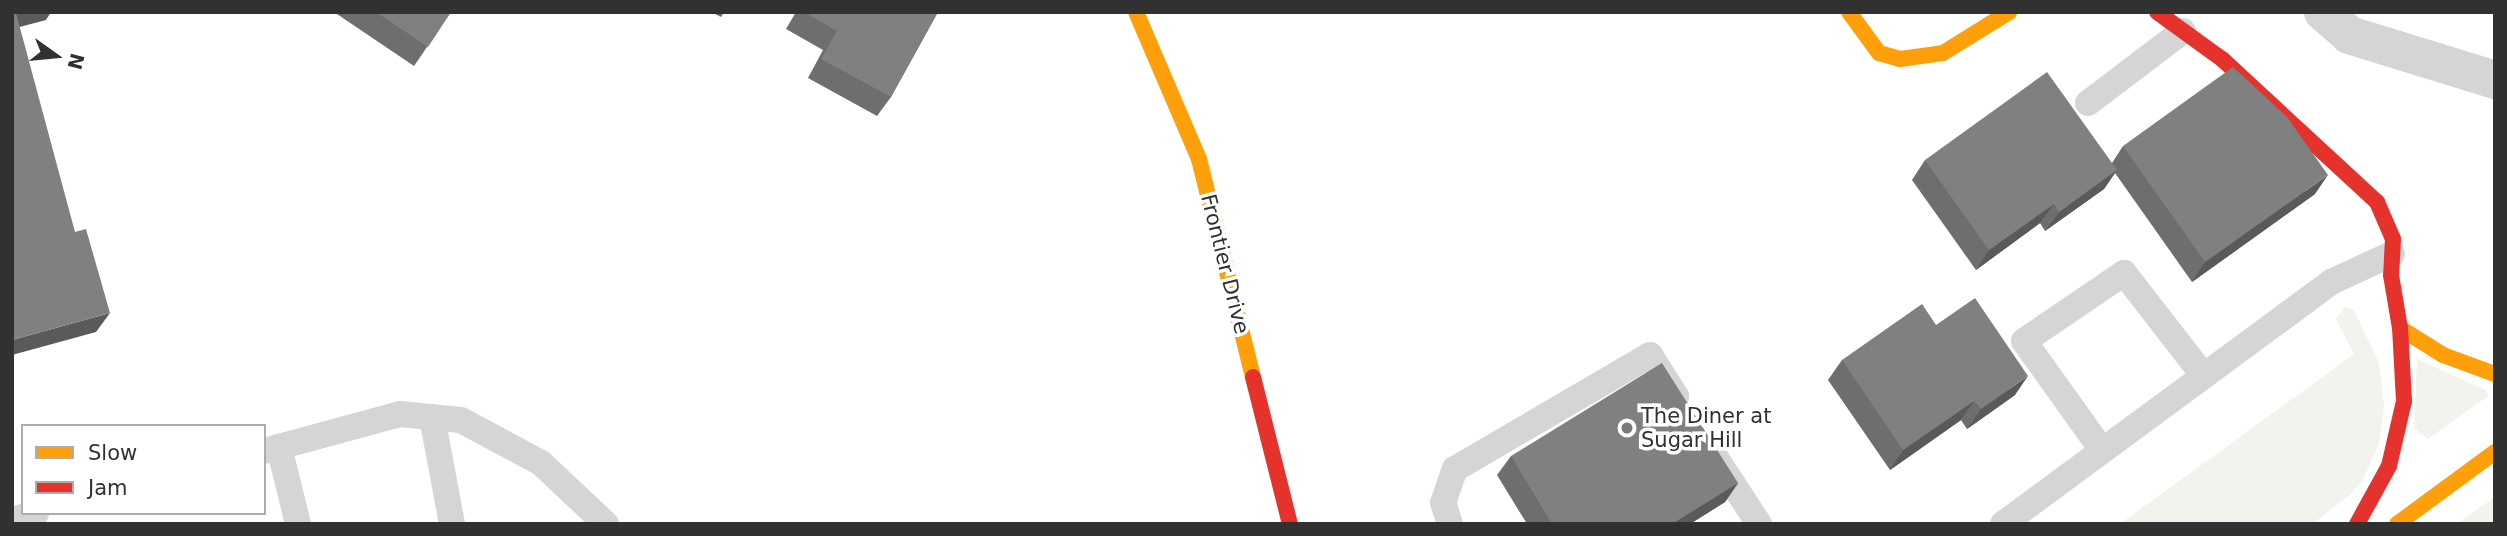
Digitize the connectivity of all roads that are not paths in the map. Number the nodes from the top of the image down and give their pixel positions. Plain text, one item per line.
1 (1136, 12) edge
2 (1849, 12) edge
3 (2009, 12) edge
4 (2157, 12) edge
5 (2323, 12) edge
6 (2183, 31) junction
7 (2495, 80) edge
8 (2088, 103) dead end
9 (2392, 254) junction
10 (2400, 328) junction
11 (2495, 374) edge
12 (2204, 376) junction
13 (432, 417) junction
14 (272, 449) edge
15 (2102, 450) junction
16 (2495, 452) edge
17 (29, 515) edge
18 (12, 520) edge
19 (298, 524) edge
20 (452, 524) edge
21 (606, 524) edge
22 (1290, 524) edge
23 (1450, 524) edge
24 (1759, 524) edge
25 (2003, 524) edge
26 (2357, 524) edge
27 (2397, 524) edge

1 - 22 main road, Frontier Drive
2 - 3 main road
4 - 6 main road
5 - 7 street
6 - 8 lane
6 - 9 main road
9 - 10 main road
9 - 12 lane
10 - 11 main road
10 - 26 main road
12 - 15 lane
12 - 15 lane
13 - 14 lane
13 - 20 lane
13 - 21 lane
14 - 19 lane
15 - 25 lane
16 - 27 main road
17 - 18 lane
23 - 24 lane

